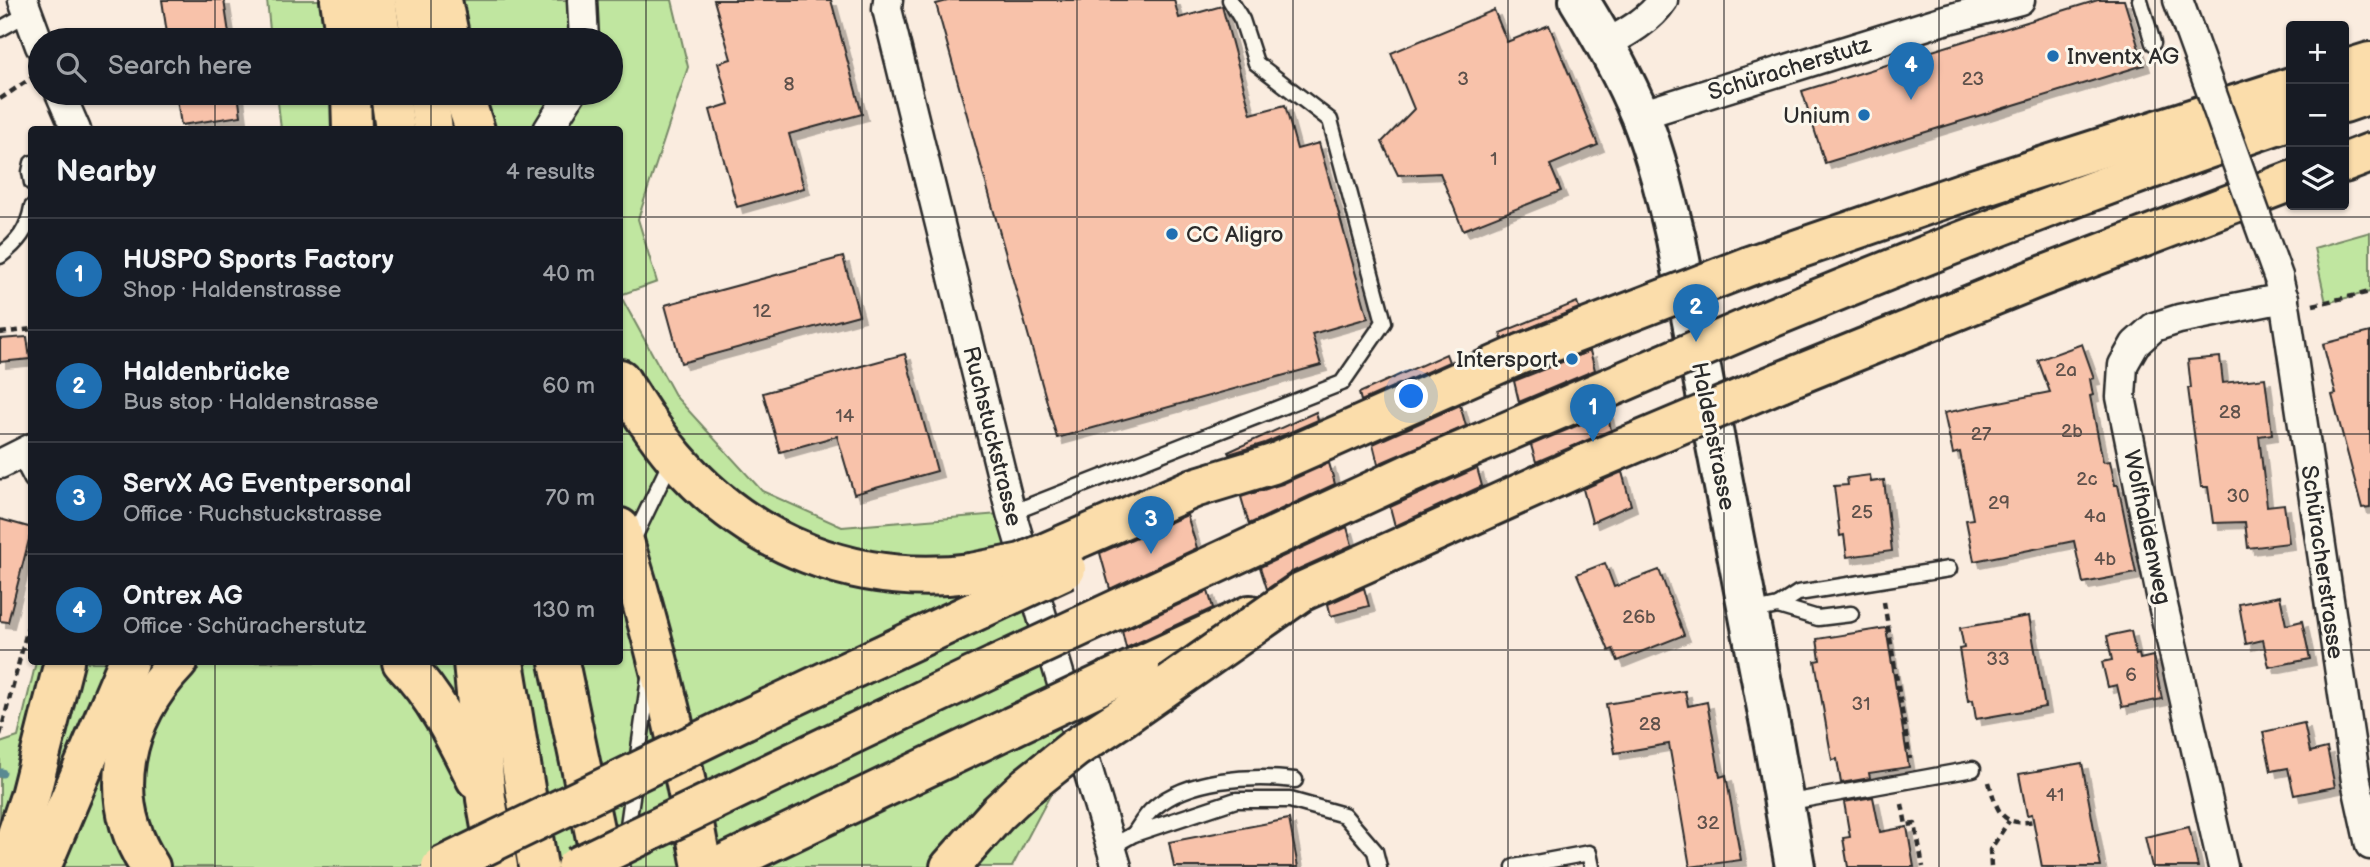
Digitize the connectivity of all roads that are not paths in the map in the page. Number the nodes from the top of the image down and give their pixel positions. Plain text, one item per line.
1 (340, 0) edge
2 (376, 0) edge
3 (414, 0) edge
4 (442, 0) edge
5 (582, 0) edge
6 (888, 0) edge
7 (1230, 0) edge
8 (1578, 0) edge
9 (1663, 0) edge
10 (2020, 0) edge
11 (2140, 0) edge
12 (2178, 0) edge
13 (25, 7) edge
14 (33, 28) edge
15 (344, 28) edge
16 (381, 28) edge
17 (419, 28) edge
18 (448, 28) edge
19 (583, 28) edge
20 (0, 29) edge
21 (2153, 43) dead end
22 (1606, 44) junction
23 (2370, 62) edge
24 (2349, 68) edge
25 (2286, 89) edge
26 (2370, 94) edge
27 (2349, 101) edge
28 (64, 105) edge
29 (351, 105) edge
30 (392, 105) edge
31 (430, 105) edge
32 (467, 105) edge
33 (1640, 115) junction
34 (2286, 122) edge
35 (70, 124) edge
36 (352, 126) edge
37 (394, 126) edge
38 (432, 126) edge
39 (474, 126) edge
40 (2370, 153) edge
41 (2349, 161) edge
42 (2286, 183) edge
43 (28, 224) edge
44 (0, 256) edge
45 (2283, 296) junction
46 (623, 383) edge
47 (17, 456) edge
48 (673, 456) junction
49 (1273, 464) junction
50 (28, 474) edge
51 (1011, 513) junction
52 (623, 540) edge
53 (1949, 569) dead end
54 (1301, 592) junction
55 (1763, 609) junction
56 (1851, 614) dead end
57 (654, 643) junction
58 (63, 665) edge
59 (127, 665) edge
60 (175, 665) edge
61 (405, 665) edge
62 (473, 665) edge
63 (504, 665) edge
64 (560, 665) edge
65 (1973, 769) road end
66 (1295, 780) dead end
67 (485, 799) junction
68 (1784, 803) junction
69 (2370, 845) edge
70 (1121, 849) edge
71 (1591, 860) edge
72 (6, 867) edge
73 (40, 867) edge
74 (150, 867) edge
75 (440, 867) edge
76 (498, 867) edge
77 (538, 867) edge
78 (576, 867) edge
79 (602, 867) edge
80 (621, 867) edge
81 (702, 867) edge
82 (718, 867) edge
83 (950, 867) edge
84 (1378, 867) edge
85 (1514, 867) edge
86 (1795, 867) edge
87 (2223, 867) edge

1 - 15 highway
2 - 16 highway
3 - 17 highway
4 - 18 highway
5 - 19 street
6 - 51 street, Ruchstuckstrasse
7 - 51 lane
8 - 22 street, Haldenstrasse
9 - 22 street
10 - 33 street, Schüracherstutz
11 - 21 lane
12 - 45 street, bridge
13 - 14 street
13 - 20 lane
22 - 33 street, Haldenstrasse
23 - 24 highway
25 - 49 highway, bridge
26 - 27 highway
28 - 35 street
29 - 36 highway
30 - 37 highway
31 - 38 highway
32 - 39 highway
33 - 55 street, Haldenstrasse
34 - 78 highway, bridge
40 - 41 highway
42 - 54 highway, bridge
43 - 44 lane
45 - 69 street, Schüracherstrasse
45 - 87 street, Wolfhaldenweg
46 - 48 highway
47 - 50 lane
48 - 49 highway, bridge
48 - 52 lane
49 - 75 highway, bridge
51 - 70 street, Ruchstuckstrasse
52 - 57 highway
53 - 55 lane
54 - 82 highway, bridge
54 - 83 highway, bridge
55 - 56 lane
55 - 68 street, Haldenstrasse
57 - 80 lane
57 - 81 highway
58 - 72 highway
59 - 73 highway
60 - 74 highway
61 - 67 highway
62 - 67 highway
63 - 77 highway
64 - 79 highway
65 - 68 lane
66 - 70 lane
67 - 76 highway
68 - 86 street, Haldenstrasse
70 - 84 lane
71 - 85 lane

